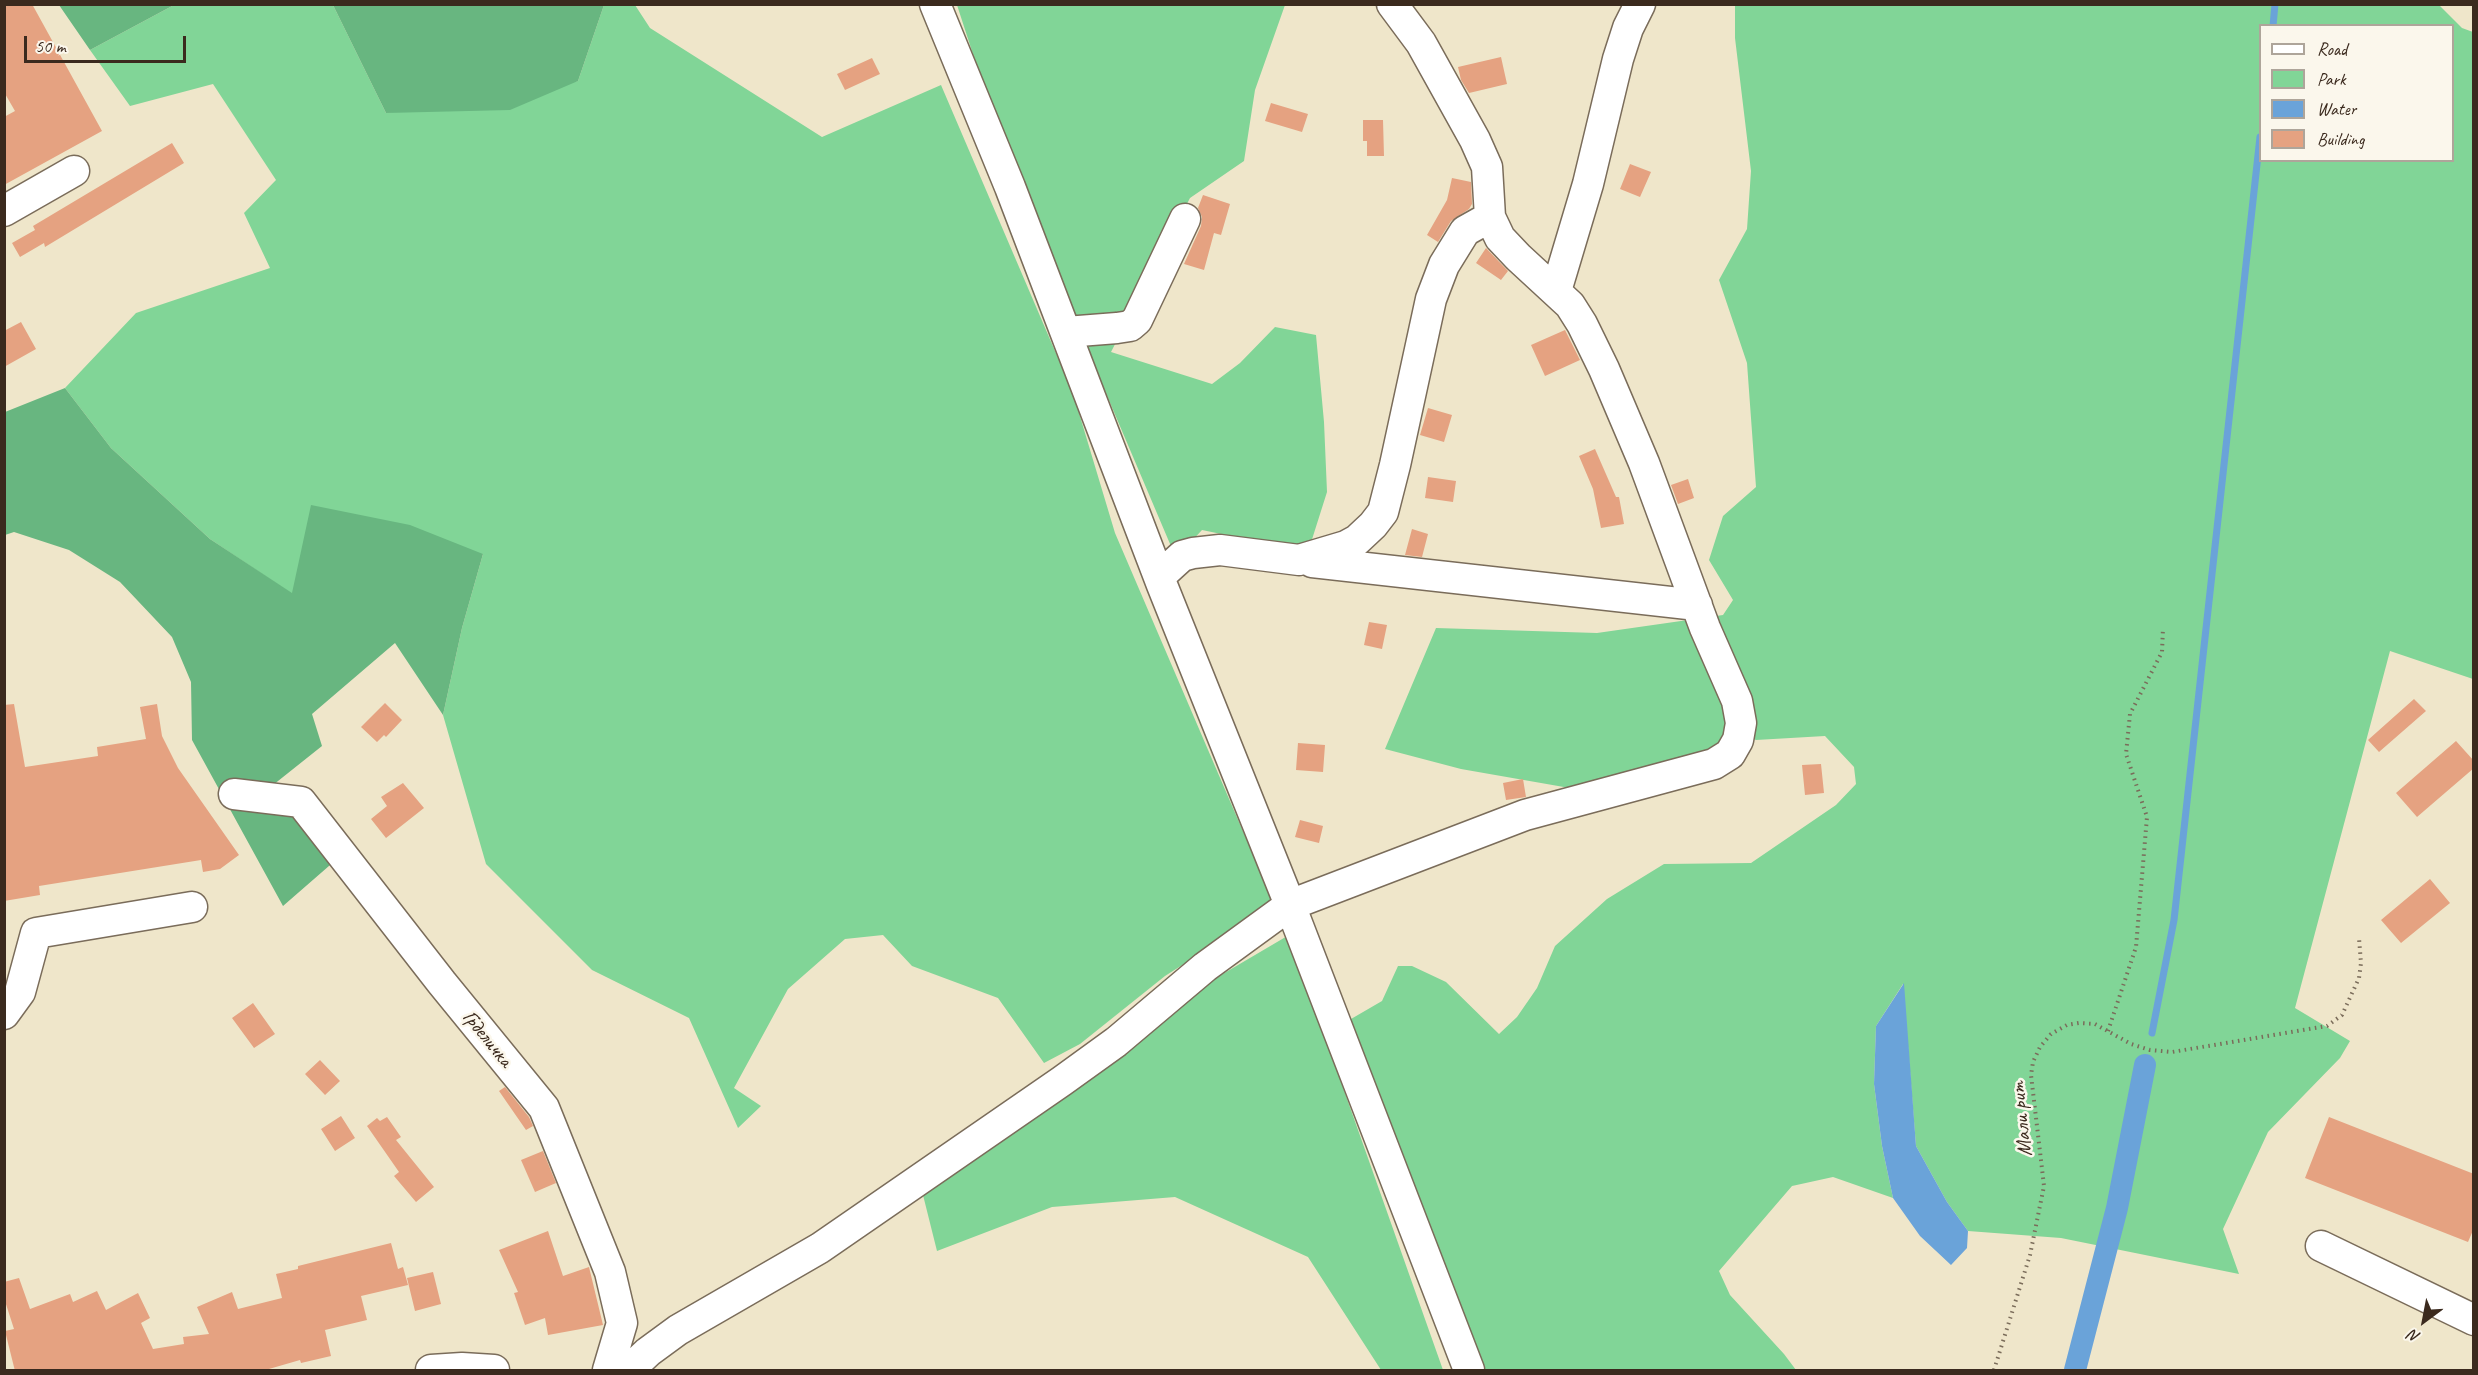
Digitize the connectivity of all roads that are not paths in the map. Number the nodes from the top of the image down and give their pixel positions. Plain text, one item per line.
1 (934, 4) edge
2 (1392, 4) edge
3 (1640, 4) edge
4 (74, 171) dead end
5 (4, 211) edge
6 (1490, 217) junction
7 (1185, 219) dead end
8 (1556, 291) junction
9 (1066, 332) junction
10 (1299, 560) junction
11 (1159, 577) junction
12 (1697, 605) junction
13 (234, 794) dead end
14 (1290, 905) junction
15 (192, 907) dead end
16 (4, 1014) edge
17 (2321, 1246) dead end
18 (2474, 1320) edge
19 (431, 1371) edge
20 (494, 1371) edge
21 (608, 1371) edge
22 (629, 1371) edge
23 (1469, 1371) edge

1 - 9 lane
2 - 6 lane
3 - 8 lane
4 - 5 lane
6 - 8 lane
6 - 10 lane
7 - 9 lane
8 - 12 lane
9 - 11 lane
10 - 11 lane
10 - 12 lane
11 - 14 lane
12 - 14 lane
13 - 21 lane, Грделичка
14 - 22 lane
14 - 23 lane
15 - 16 lane
17 - 18 lane
19 - 20 lane

